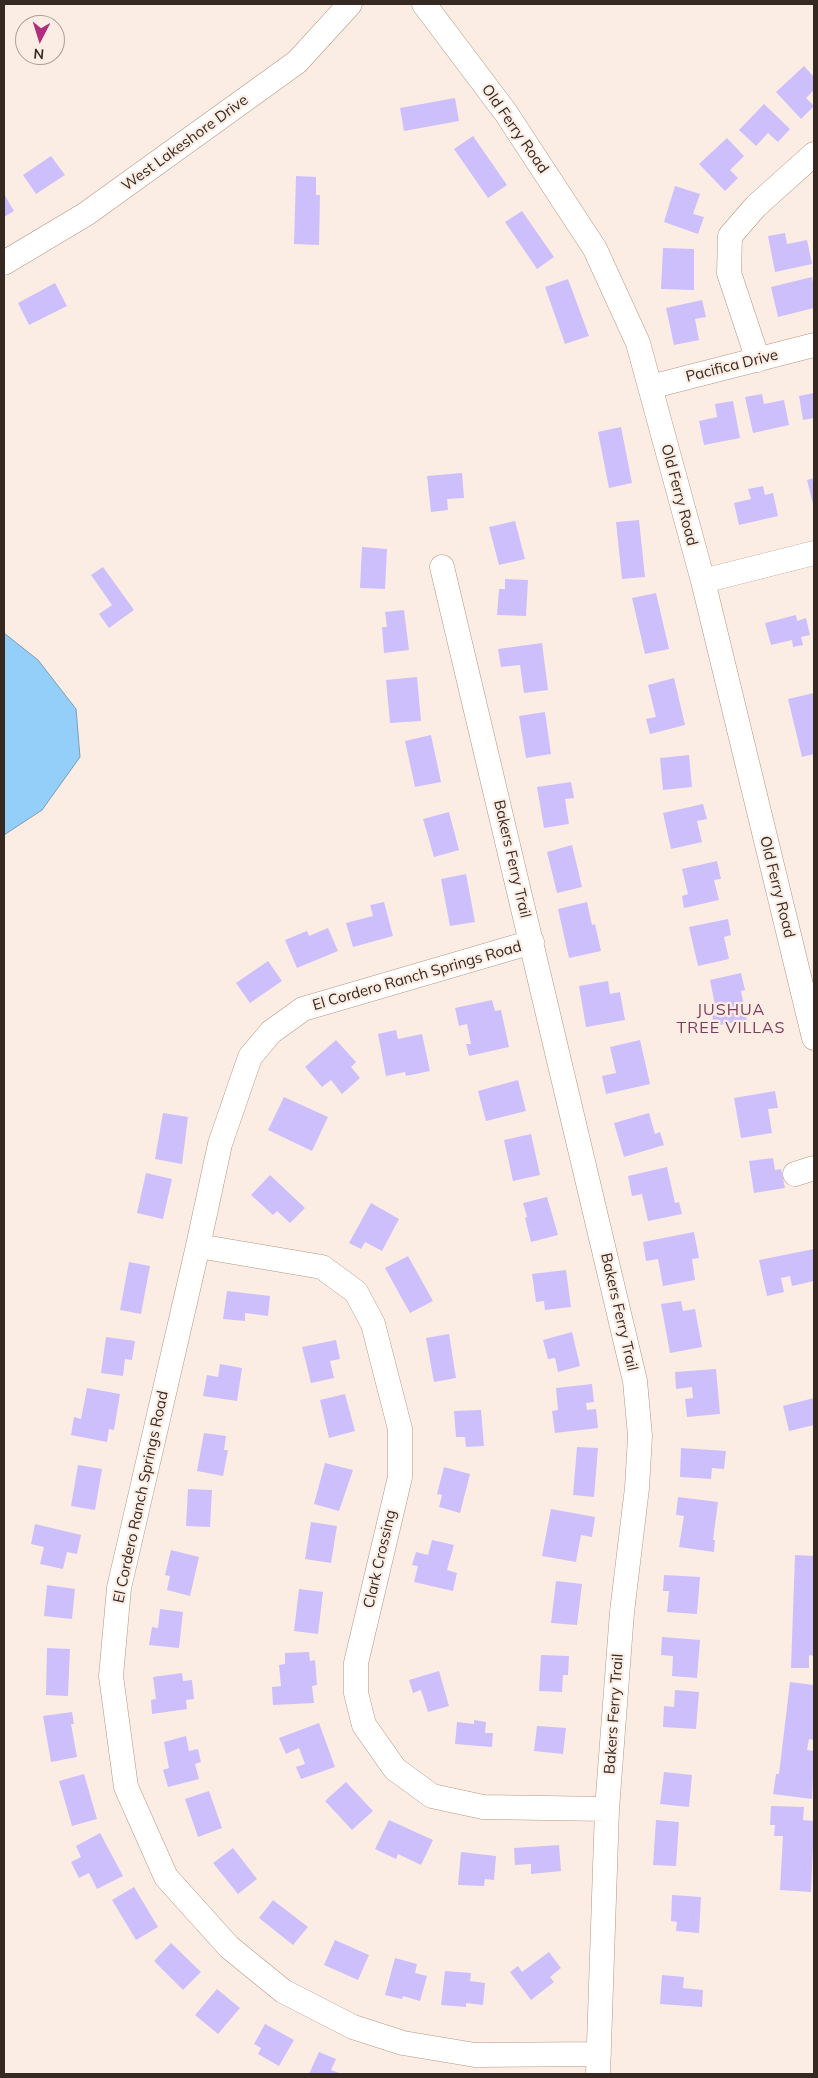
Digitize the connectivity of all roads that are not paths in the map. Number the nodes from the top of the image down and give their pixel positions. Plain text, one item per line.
1 (350, 4) edge
2 (424, 4) edge
3 (814, 154) edge
4 (4, 263) edge
5 (814, 345) edge
6 (758, 360) junction
7 (650, 387) junction
8 (814, 553) edge
9 (442, 566) dead end
10 (703, 581) junction
11 (532, 942) junction
12 (814, 1038) edge
13 (198, 1246) junction
14 (607, 1809) junction
15 (598, 2064) edge

1 - 4 street, West Lakeshore Drive
2 - 7 street, Old Ferry Road
3 - 6 street
5 - 6 street, Pacifica Drive
6 - 7 street, Pacifica Drive
7 - 10 street, Old Ferry Road
8 - 10 street
9 - 11 street, Bakers Ferry Trail
10 - 12 street, Old Ferry Road
11 - 13 street, El Cordero Ranch Springs Road
11 - 14 street, Bakers Ferry Trail
13 - 14 street, Clark Crossing
13 - 15 street, El Cordero Ranch Springs Road
14 - 15 street, Bakers Ferry Trail

